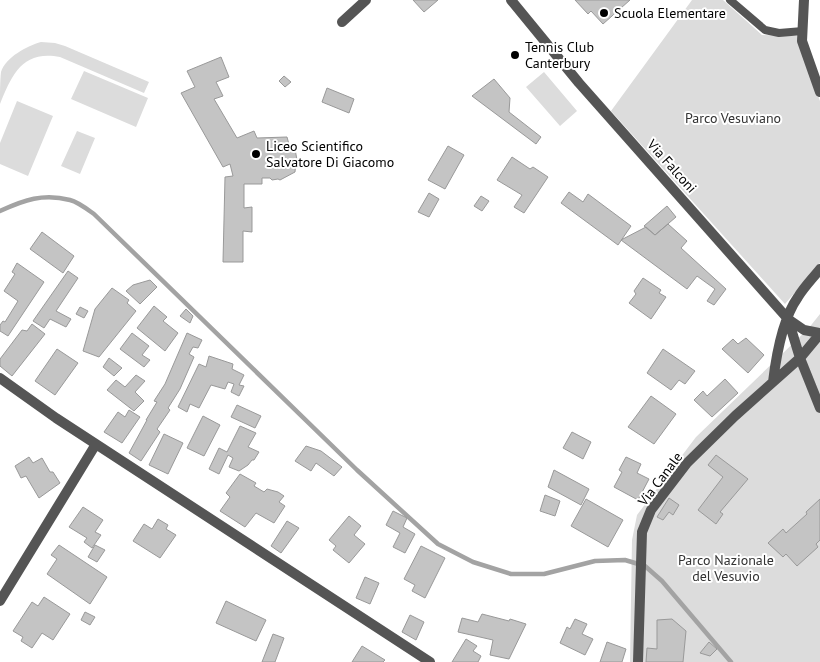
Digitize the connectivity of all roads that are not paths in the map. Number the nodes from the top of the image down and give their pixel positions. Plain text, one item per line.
1 (366, 0) edge
2 (511, 0) edge
3 (730, 0) edge
4 (804, 0) edge
5 (342, 22) dead end
6 (803, 31) junction
7 (820, 92) edge
8 (820, 269) edge
9 (815, 281) edge
10 (788, 319) junction
11 (818, 339) edge
12 (800, 358) junction
13 (0, 378) edge
14 (773, 382) junction
15 (820, 408) edge
16 (96, 444) junction
17 (0, 601) edge
18 (430, 662) edge
19 (638, 662) edge

1 - 5 street
2 - 10 street, Via Falconi
3 - 6 lane
4 - 6 street
6 - 7 street
8 - 9 street
9 - 10 street
10 - 11 street
10 - 12 street, Via Falconi
10 - 14 street
11 - 12 street, Via Canale
12 - 14 street, Via Canale
12 - 15 street, Via Falconi
13 - 16 street
14 - 19 street, Via Canale
16 - 17 street
16 - 18 street

